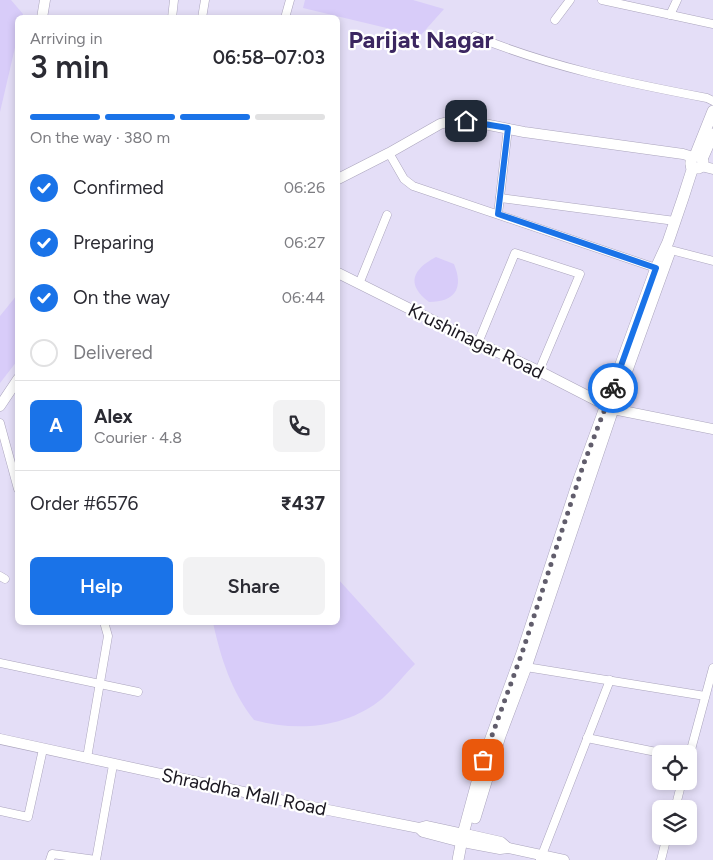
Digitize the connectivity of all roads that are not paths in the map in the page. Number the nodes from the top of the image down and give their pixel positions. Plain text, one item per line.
1 (45, 0) edge
2 (174, 0) edge
3 (205, 0) edge
4 (290, 0) edge
5 (570, 0) edge
6 (602, 0) edge
7 (677, 0) edge
8 (42, 15) edge
9 (172, 15) edge
10 (202, 15) edge
11 (286, 15) edge
12 (670, 15) junction
13 (555, 20) dead end
14 (713, 24) edge
15 (475, 36) dead end
16 (713, 101) edge
17 (713, 111) edge
18 (508, 128) junction
19 (713, 134) edge
20 (389, 152) junction
21 (699, 162) edge
22 (713, 169) edge
23 (340, 178) edge
24 (500, 198) junction
25 (498, 214) junction
26 (387, 216) dead end
27 (675, 221) junction
28 (670, 250) junction
29 (713, 261) edge
30 (656, 268) junction
31 (340, 274) edge
32 (359, 284) junction
33 (478, 343) junction
34 (539, 371) junction
35 (15, 384) edge
36 (0, 406) edge
37 (610, 407) junction
38 (0, 423) edge
39 (713, 429) edge
40 (15, 478) edge
41 (105, 625) edge
42 (0, 663) edge
43 (526, 667) junction
44 (713, 668) edge
45 (610, 680) junction
46 (100, 684) junction
47 (138, 692) dead end
48 (705, 696) junction
49 (587, 738) junction
50 (0, 739) edge
51 (692, 745) edge
52 (43, 748) junction
53 (652, 751) edge
54 (87, 758) junction
55 (112, 765) junction
56 (0, 811) edge
57 (465, 838) junction
58 (665, 845) edge
59 (540, 858) edge
60 (50, 860) edge
61 (96, 860) edge
62 (458, 860) edge
63 (465, 860) edge
64 (564, 860) edge
65 (661, 860) edge

1 - 8 street
2 - 9 street
3 - 10 street
4 - 11 street
5 - 13 street
6 - 12 street
7 - 12 street
12 - 14 street
15 - 16 street
17 - 21 main road
18 - 20 street
18 - 21 street
18 - 24 street
19 - 21 main road
20 - 23 street
20 - 25 street
21 - 22 street
21 - 27 main road
21 - 28 main road
24 - 25 street
24 - 27 street
25 - 30 street
26 - 32 street
27 - 30 main road
28 - 29 street
28 - 37 main road
30 - 37 main road
31 - 32 street, Krushinagar Road
32 - 33 street, Krushinagar Road
33 - 34 street, Krushinagar Road
33 - 34 street
34 - 37 street, Krushinagar Road
35 - 36 street
37 - 39 street, Krushinagar Road
37 - 43 main road
37 - 57 main road
38 - 40 street
41 - 46 street
42 - 46 street
43 - 45 street
43 - 57 main road
44 - 48 street
45 - 48 street
45 - 49 street
46 - 47 street
46 - 54 street
48 - 51 street
49 - 53 street
49 - 59 street
50 - 52 street
52 - 54 street
52 - 56 street
54 - 55 street, Shraddha Mall Road
55 - 57 street, Shraddha Mall Road
55 - 61 street
57 - 59 street, Shraddha Mall Road
57 - 62 main road
57 - 63 main road
58 - 65 street
59 - 64 street, Shraddha Mall Road
60 - 61 street

